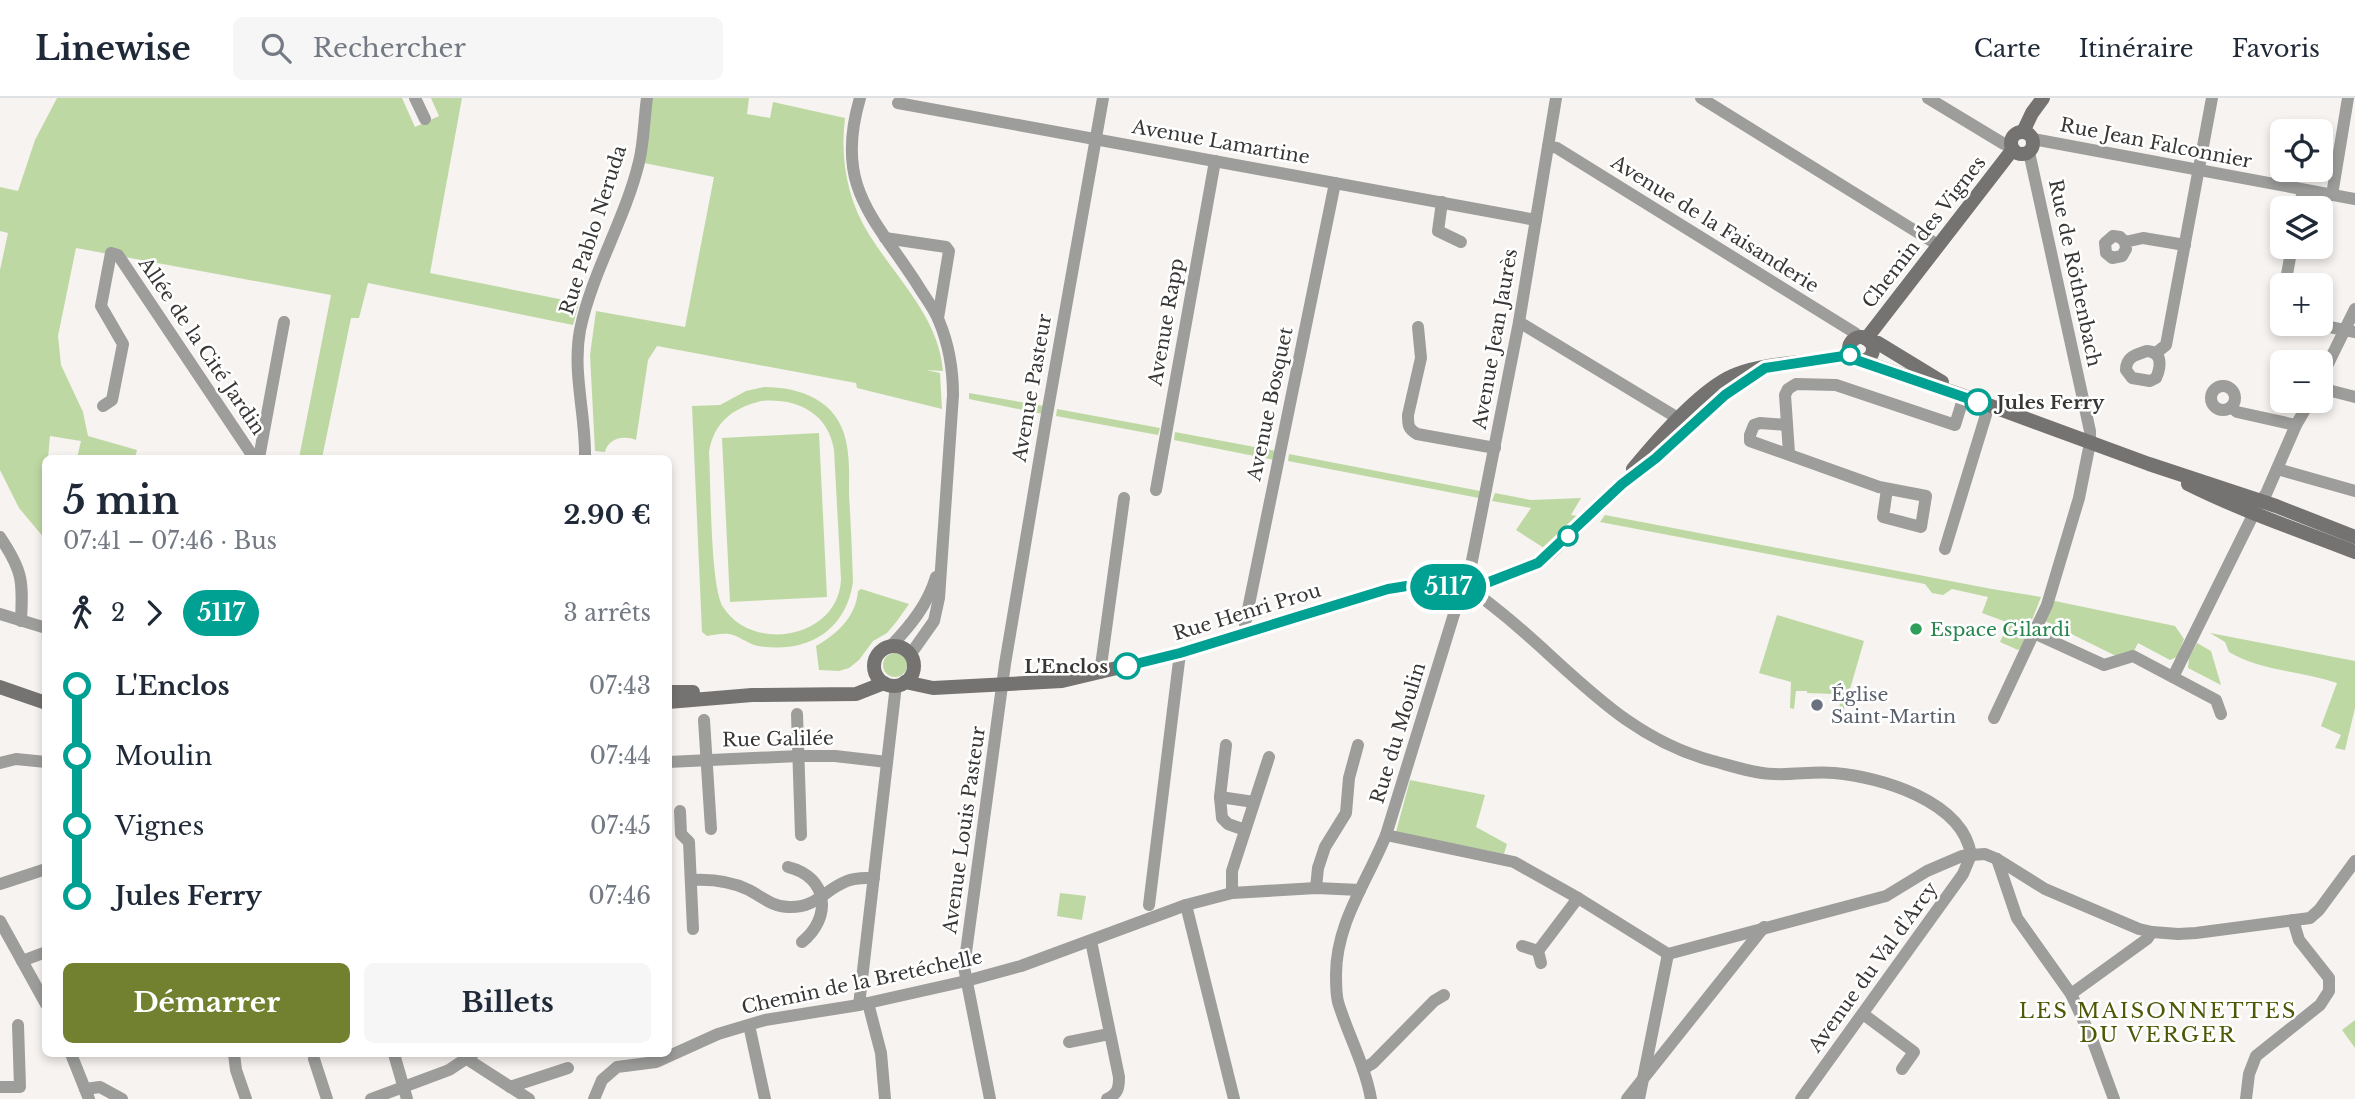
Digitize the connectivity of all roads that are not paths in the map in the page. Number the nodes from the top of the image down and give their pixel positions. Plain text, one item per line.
1 (415, 98) edge
2 (647, 98) edge
3 (860, 98) edge
4 (1104, 98) edge
5 (1556, 98) edge
6 (1701, 98) edge
7 (1928, 98) edge
8 (2043, 98) edge
9 (2212, 98) edge
10 (2348, 98) edge
11 (898, 103) dead end
12 (425, 119) dead end
13 (1096, 139) junction
14 (2028, 141) junction
15 (1548, 146) junction
16 (2013, 148) junction
17 (1215, 161) junction
18 (2200, 171) junction
19 (1335, 183) junction
20 (2303, 190) junction
21 (2332, 195) junction
22 (2302, 196) edge
23 (2355, 199) edge
24 (1442, 202) junction
25 (1536, 219) junction
26 (885, 238) junction
27 (1461, 242) dead end
28 (2125, 242) dead end
29 (1938, 245) junction
30 (2185, 245) junction
31 (2355, 309) edge
32 (938, 318) junction
33 (1519, 321) junction
34 (284, 322) dead end
35 (1418, 327) dead end
36 (2350, 331) edge
37 (1865, 340) junction
38 (2155, 353) dead end
39 (1856, 358) junction
40 (2333, 359) edge
41 (2333, 391) edge
42 (1964, 396) junction
43 (2355, 397) edge
44 (1989, 405) junction
45 (103, 406) dead end
46 (2231, 407) dead end
47 (2302, 413) edge
48 (1685, 422) junction
49 (1787, 425) junction
50 (2296, 425) junction
51 (2090, 443) junction
52 (1495, 448) junction
53 (1789, 453) junction
54 (254, 455) edge
55 (257, 455) edge
56 (585, 455) edge
57 (2277, 469) junction
58 (1887, 489) dead end
59 (1156, 490) dead end
60 (2355, 491) edge
61 (1124, 498) dead end
62 (2257, 507) junction
63 (0, 537) edge
64 (2355, 537) edge
65 (1945, 549) dead end
66 (2355, 552) edge
67 (941, 561) junction
68 (1467, 586) junction
69 (0, 614) edge
70 (21, 621) junction
71 (42, 627) edge
72 (1248, 631) junction
73 (2034, 633) junction
74 (891, 646) junction
75 (1180, 653) junction
76 (912, 661) junction
77 (874, 670) junction
78 (1100, 673) junction
79 (2173, 677) junction
80 (895, 683) junction
81 (1003, 685) junction
82 (0, 687) edge
83 (933, 688) junction
84 (672, 692) edge
85 (838, 693) junction
86 (774, 694) junction
87 (42, 702) edge
88 (672, 702) edge
89 (797, 714) dead end
90 (2221, 714) dead end
91 (1994, 718) dead end
92 (704, 720) dead end
93 (1226, 745) dead end
94 (1358, 745) dead end
95 (799, 756) junction
96 (1269, 757) dead end
97 (706, 760) junction
98 (0, 762) edge
99 (42, 762) edge
100 (672, 762) edge
101 (887, 762) junction
102 (1220, 797) junction
103 (1254, 802) junction
104 (680, 811) dead end
105 (710, 830) dead end
106 (1245, 830) junction
107 (801, 835) dead end
108 (1386, 835) junction
109 (1970, 855) junction
110 (1997, 859) junction
111 (2355, 861) edge
112 (788, 867) dead end
113 (42, 870) edge
114 (874, 878) junction
115 (691, 880) junction
116 (0, 884) edge
117 (1316, 888) junction
118 (1360, 890) junction
119 (1233, 893) junction
120 (822, 898) junction
121 (1578, 898) junction
122 (1149, 905) dead end
123 (1186, 905) junction
124 (2293, 920) junction
125 (0, 921) edge
126 (1764, 927) junction
127 (693, 929) dead end
128 (2152, 932) junction
129 (1091, 941) junction
130 (802, 942) dead end
131 (1522, 946) dead end
132 (42, 954) edge
133 (1668, 954) junction
134 (22, 961) junction
135 (966, 981) junction
136 (2071, 994) junction
137 (1444, 995) dead end
138 (42, 997) edge
139 (864, 1004) junction
140 (1863, 1014) junction
141 (18, 1025) dead end
142 (749, 1025) junction
143 (1109, 1034) junction
144 (1069, 1042) dead end
145 (672, 1055) edge
146 (72, 1057) edge
147 (234, 1057) edge
148 (395, 1057) edge
149 (468, 1057) edge
150 (471, 1057) edge
151 (667, 1057) edge
152 (314, 1059) dead end
153 (568, 1068) dead end
154 (1363, 1069) junction
155 (1902, 1069) dead end
156 (1643, 1079) junction
157 (0, 1087) edge
158 (87, 1094) edge
159 (405, 1094) edge
160 (519, 1095) edge
161 (122, 1099) edge
162 (246, 1099) edge
163 (327, 1099) edge
164 (371, 1099) edge
165 (594, 1099) edge
166 (765, 1099) edge
167 (885, 1099) edge
168 (990, 1099) edge
169 (1107, 1099) edge
170 (1234, 1099) edge
171 (1371, 1099) edge
172 (1627, 1099) edge
173 (1639, 1099) edge
174 (1801, 1099) edge
175 (2113, 1099) edge
176 (2246, 1099) edge

1 - 12 street
2 - 56 street, Rue Pablo Neruda
3 - 26 street
4 - 13 street, Avenue Pasteur
5 - 15 street, Avenue Jean Jaurès
6 - 29 street
7 - 16 street
8 - 14 street
9 - 18 street
10 - 21 street
11 - 13 street, Avenue Lamartine
13 - 17 street, Avenue Lamartine
13 - 81 street, Avenue Pasteur
14 - 16 street, Chemin des Vignes
14 - 18 street, Rue Jean Falconnier
14 - 51 street, Rue de Röthenbach
15 - 25 street, Avenue Jean Jaurès
15 - 37 street, Avenue de la Faisanderie
16 - 29 street, Chemin des Vignes
17 - 19 street, Avenue Lamartine
17 - 59 street, Avenue Rapp
18 - 20 street, Rue Jean Falconnier
18 - 30 street
19 - 24 street, Avenue Lamartine
19 - 72 street, Avenue Bosquet
20 - 21 street, Rue Jean Falconnier
20 - 22 street
21 - 23 street, Rue Jean Falconnier
24 - 25 street, Avenue Lamartine
24 - 27 street
25 - 33 street, Avenue Jean Jaurès
26 - 32 street
26 - 32 street
28 - 30 street
29 - 37 street, Chemin des Vignes
30 - 38 street
31 - 36 street
32 - 67 street
33 - 48 street
33 - 52 street, Avenue Jean Jaurès
34 - 55 street
35 - 52 street
36 - 40 street
37 - 39 street, Chemin des Vignes
37 - 42 street
39 - 42 street
39 - 48 street, Rue Henri Prou
41 - 43 street
42 - 44 street
42 - 49 street
44 - 51 street
44 - 65 street
45 - 54 street, Allée de la Cité Jardin
46 - 50 street
47 - 50 street
48 - 68 street, Rue Henri Prou
49 - 53 street
49 - 53 street
50 - 57 street
51 - 62 street
51 - 73 street, Rue de Röthenbach
52 - 68 street, Avenue Jean Jaurès
53 - 58 street
57 - 60 street
57 - 62 street
61 - 78 street
62 - 64 street
62 - 66 street
62 - 79 street
63 - 70 street
67 - 74 street
67 - 76 street
68 - 72 street, Rue Henri Prou
68 - 108 street, Rue du Moulin
68 - 109 street
69 - 70 street
70 - 71 street
72 - 75 street, Rue Henri Prou
73 - 79 street
73 - 91 street, Rue de Röthenbach
74 - 76 street
74 - 77 street
75 - 78 street, Rue Henri Prou
75 - 122 street
76 - 80 street
76 - 83 street
77 - 80 street
77 - 85 street
78 - 81 street, Rue Henri Prou
79 - 90 street
80 - 83 street, Rue Henri Prou
80 - 85 street
80 - 101 street
81 - 83 street, Rue Henri Prou
81 - 135 street, Avenue Louis Pasteur
82 - 87 street
84 - 86 street
85 - 86 street
86 - 88 street
89 - 95 street
92 - 97 street
93 - 102 street
94 - 117 street
95 - 97 street, Rue Galilée
95 - 101 street, Rue Galilée
95 - 107 street
96 - 103 street
97 - 100 street, Rue Galilée
97 - 105 street
98 - 99 street
101 - 114 street
102 - 103 street
102 - 106 street
103 - 106 street
104 - 115 street
106 - 119 street
108 - 118 street, Rue du Moulin
108 - 121 street
109 - 110 street
109 - 126 street
109 - 140 street, Avenue du Val d'Arcy
110 - 128 street
110 - 136 street
111 - 124 street
112 - 120 street
113 - 116 street
114 - 120 street
114 - 139 street
115 - 120 street
115 - 127 street
117 - 118 street, Chemin de la Bretéchelle
117 - 119 street, Chemin de la Bretéchelle
118 - 154 street, Rue du Moulin
119 - 123 street, Chemin de la Bretéchelle
120 - 130 street
121 - 131 street
121 - 133 street
123 - 129 street, Chemin de la Bretéchelle
123 - 170 street
124 - 128 street
124 - 176 street
125 - 134 street
126 - 133 street
126 - 156 street
128 - 136 street
129 - 135 street, Chemin de la Bretéchelle
129 - 143 street
132 - 134 street
133 - 156 street
134 - 138 street
135 - 139 street, Chemin de la Bretéchelle
135 - 168 street, Avenue Louis Pasteur
136 - 175 street
137 - 154 street
139 - 142 street, Chemin de la Bretéchelle
139 - 167 street
140 - 155 street
140 - 174 street, Avenue du Val d'Arcy
141 - 157 street
142 - 145 street, Chemin de la Bretéchelle
142 - 166 street
143 - 144 street
143 - 169 street
146 - 158 street
147 - 162 street
148 - 159 street
149 - 159 street
150 - 160 street
151 - 165 street, Chemin de la Bretéchelle
152 - 163 street
153 - 160 street
154 - 171 street, Rue du Moulin
156 - 172 street
156 - 173 street
158 - 161 street
159 - 164 street

